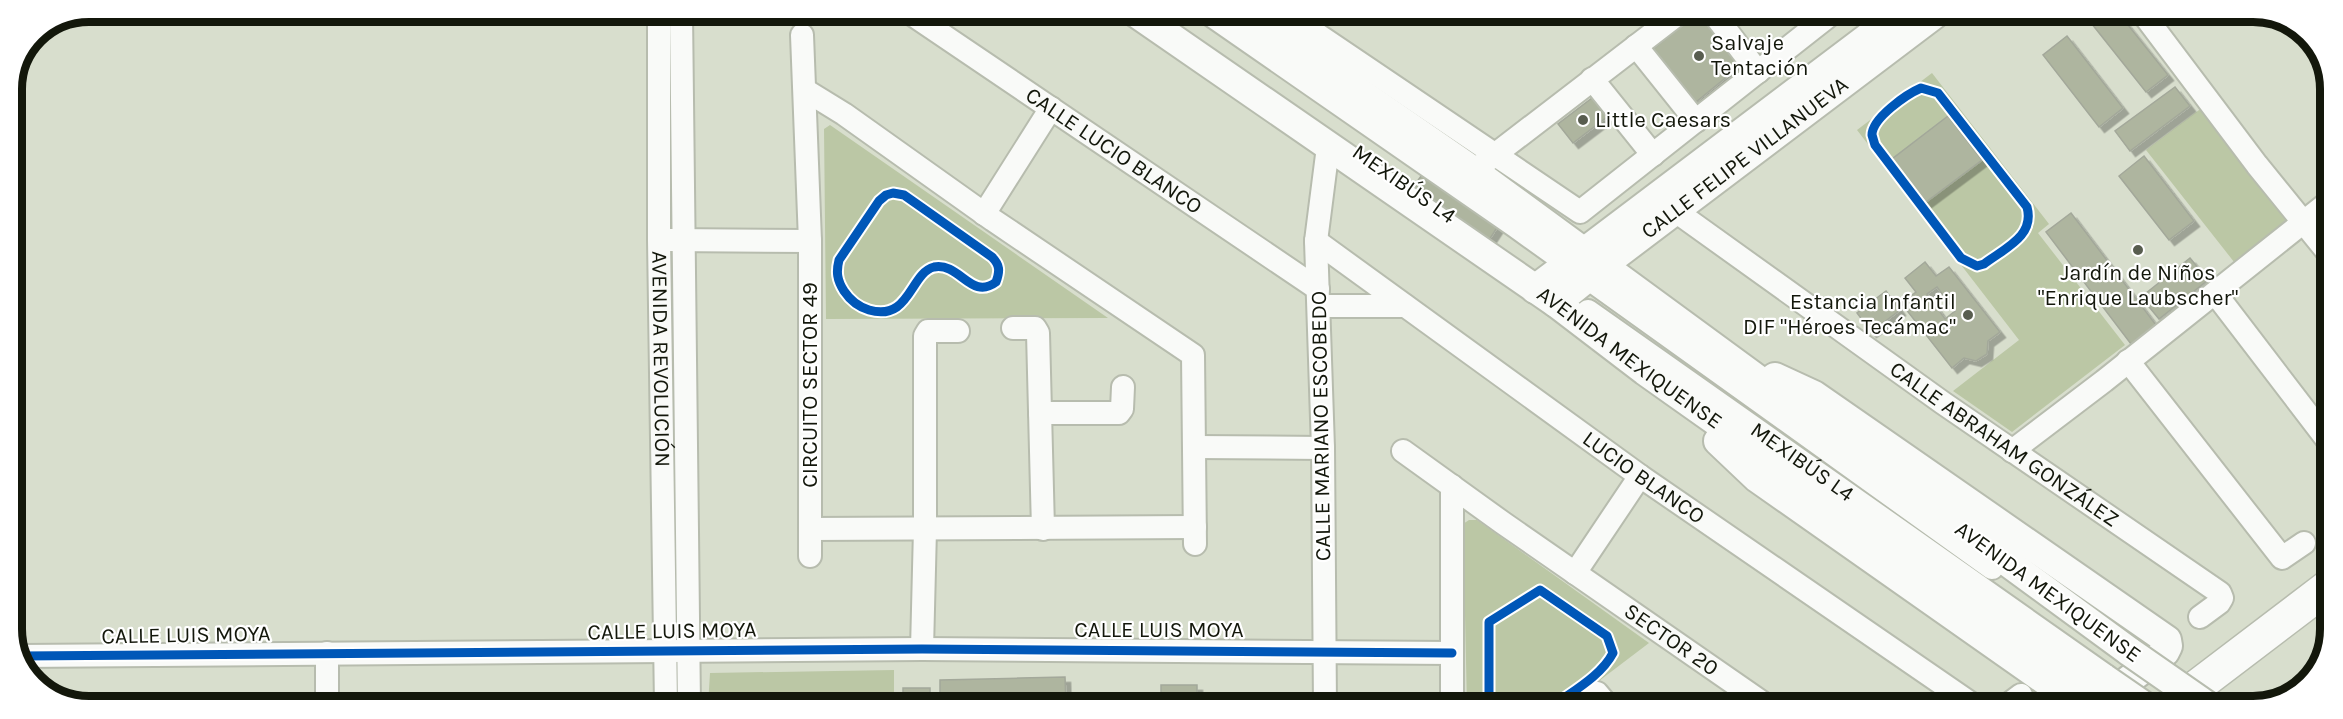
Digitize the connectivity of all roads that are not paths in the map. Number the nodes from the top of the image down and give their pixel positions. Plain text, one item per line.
1 (659, 22) edge
2 (681, 22) edge
3 (923, 22) edge
4 (1149, 22) edge
5 (1172, 22) edge
6 (1222, 22) edge
7 (1265, 22) edge
8 (1307, 22) edge
9 (1668, 22) edge
10 (1720, 22) edge
11 (1821, 22) edge
12 (1889, 22) edge
13 (1924, 22) edge
14 (2149, 22) edge
15 (802, 35) dead end
16 (1636, 46) junction
17 (1327, 56) junction
18 (1758, 72) junction
19 (1592, 79) junction
20 (805, 90) junction
21 (1051, 108) junction
22 (1696, 121) junction
23 (1328, 147) junction
24 (1653, 154) junction
25 (1484, 162) junction
26 (2320, 209) edge
27 (1674, 210) junction
28 (984, 214) junction
29 (2304, 222) junction
30 (659, 240) junction
31 (683, 240) junction
32 (810, 241) junction
33 (1316, 242) junction
34 (2320, 242) edge
35 (1567, 278) junction
36 (2215, 293) junction
37 (1319, 298) junction
38 (1405, 306) junction
39 (1012, 328) dead end
40 (958, 331) dead end
41 (1724, 354) junction
42 (2128, 362) junction
43 (1123, 387) dead end
44 (1040, 413) junction
45 (2320, 430) edge
46 (1195, 447) junction
47 (1323, 448) junction
48 (1403, 451) dead end
49 (2012, 451) junction
50 (1640, 476) junction
51 (1452, 486) junction
52 (810, 529) junction
53 (925, 529) junction
54 (1043, 529) junction
55 (2304, 543) dead end
56 (810, 556) dead end
57 (1575, 573) junction
58 (2320, 593) edge
59 (2200, 617) dead end
60 (922, 649) junction
61 (689, 650) junction
62 (666, 651) junction
63 (1325, 651) junction
64 (1452, 652) junction
65 (327, 653) junction
66 (28, 656) edge
67 (2105, 682) edge
68 (327, 696) edge
69 (666, 696) edge
70 (688, 696) edge
71 (1325, 696) edge
72 (1452, 696) edge
73 (1753, 696) edge
74 (1960, 696) edge
75 (2113, 696) edge
76 (2131, 696) edge
77 (2151, 696) edge
78 (2163, 696) edge
79 (2184, 696) edge

1 - 30 street, AVENIDA REVOLUCIÓN
2 - 31 street, AVENIDA REVOLUCIÓN
3 - 21 street, CALLE LUCIO BLANCO
4 - 23 main road, AVENIDA MEXIQUENSE
5 - 35 street, MEXIBÚS L4
6 - 35 street, MEXIBÚS L4
7 - 17 main road, AVENIDA MEXIQUENSE
8 - 17 street
9 - 16 street
10 - 18 street
11 - 18 street
12 - 35 main road, CALLE FELIPE VILLANUEVA
13 - 27 main road, CALLE FELIPE VILLANUEVA
14 - 29 street
15 - 20 street, CIRCUITO SECTOR 49
16 - 19 street
16 - 22 street
17 - 25 main road, AVENIDA MEXIQUENSE
18 - 22 street
19 - 24 street
19 - 25 street
20 - 28 street
20 - 32 street, CIRCUITO SECTOR 49
21 - 28 street
21 - 37 street, CALLE LUCIO BLANCO
22 - 24 street
23 - 33 street, CALLE MARIANO ESCOBEDO
23 - 35 main road, AVENIDA MEXIQUENSE
24 - 25 street
25 - 35 main road, AVENIDA MEXIQUENSE
26 - 29 street
27 - 35 main road, CALLE FELIPE VILLANUEVA
27 - 49 street, CALLE ABRAHAM GONZÁLEZ
28 - 46 street
29 - 34 street
29 - 36 street
30 - 31 street
30 - 62 street, AVENIDA REVOLUCIÓN
31 - 32 street
31 - 61 street, AVENIDA REVOLUCIÓN
32 - 52 street, CIRCUITO SECTOR 49
33 - 37 street, CALLE MARIANO ESCOBEDO
33 - 38 street, LUCIO BLANCO
35 - 41 main road, AVENIDA MEXIQUENSE
35 - 67 street, MEXIBÚS L4
35 - 67 main road, AVENIDA MEXIQUENSE
36 - 42 street
36 - 45 street
37 - 38 street
37 - 47 street, CALLE MARIANO ESCOBEDO
38 - 50 street, LUCIO BLANCO
39 - 44 street
40 - 53 street
41 - 67 main road, AVENIDA MEXIQUENSE
41 - 67 main road
42 - 49 street
42 - 55 street
43 - 44 street
44 - 54 street
46 - 47 street
46 - 54 street
47 - 63 street, CALLE MARIANO ESCOBEDO
48 - 51 street, SECTOR 20
49 - 59 street, CALLE ABRAHAM GONZÁLEZ
50 - 57 street
50 - 74 street, LUCIO BLANCO
51 - 57 street, SECTOR 20
51 - 64 street
52 - 53 street
52 - 56 street, CIRCUITO SECTOR 49
53 - 54 street
53 - 60 street
57 - 73 street, SECTOR 20
58 - 79 highway
60 - 61 street, CALLE LUIS MOYA
60 - 63 street, CALLE LUIS MOYA
61 - 62 street, CALLE LUIS MOYA
61 - 70 street, AVENIDA REVOLUCIÓN
62 - 65 street, CALLE LUIS MOYA
62 - 69 street, AVENIDA REVOLUCIÓN
63 - 64 street
63 - 71 street, CALLE MARIANO ESCOBEDO
64 - 72 street
65 - 66 street, CALLE LUIS MOYA
65 - 68 street
67 - 75 main road, AVENIDA MEXIQUENSE, bridge
67 - 76 street, MEXIBÚS L4, bridge
67 - 77 street, MEXIBÚS L4
67 - 78 main road, AVENIDA MEXIQUENSE, bridge

